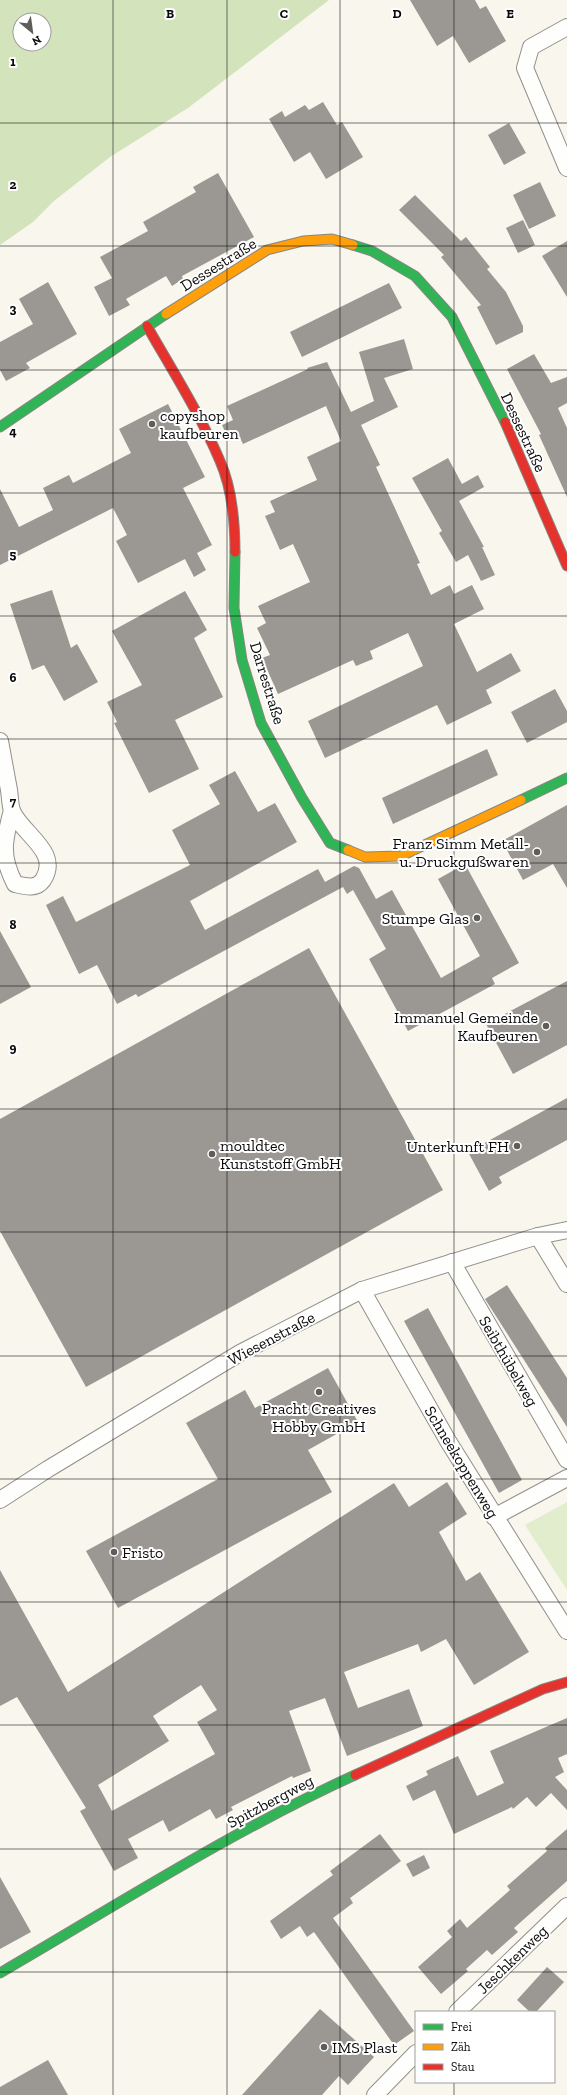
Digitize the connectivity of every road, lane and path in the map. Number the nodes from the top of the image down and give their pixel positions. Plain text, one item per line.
1 (567, 26) edge
2 (567, 168) edge
3 (147, 326) junction
4 (0, 427) edge
5 (567, 566) edge
6 (0, 741) edge
7 (567, 778) edge
8 (12, 810) dead end
9 (567, 1230) edge
10 (538, 1236) junction
11 (452, 1262) junction
12 (567, 1284) edge
13 (362, 1290) junction
14 (567, 1460) edge
15 (567, 1478) edge
16 (0, 1500) edge
17 (494, 1517) junction
18 (567, 1631) edge
19 (567, 1682) edge
20 (567, 1906) edge
21 (0, 1973) edge
22 (458, 2011) edge
23 (415, 2054) edge
24 (375, 2095) edge

1 - 2 street
3 - 4 street, Dessestraße
3 - 5 street, Dessestraße
3 - 7 street, Darrestraße
6 - 8 street
9 - 10 street, Wiesenstraße
10 - 11 street, Wiesenstraße
10 - 12 street
11 - 13 street, Wiesenstraße
11 - 14 street, Seibthübelweg
13 - 16 street, Wiesenstraße
13 - 17 street, Schneekoppenweg
15 - 17 street
17 - 18 street, Schneekoppenweg
19 - 21 street, Spitzbergweg
20 - 22 street, Jeschkenweg
23 - 24 street

